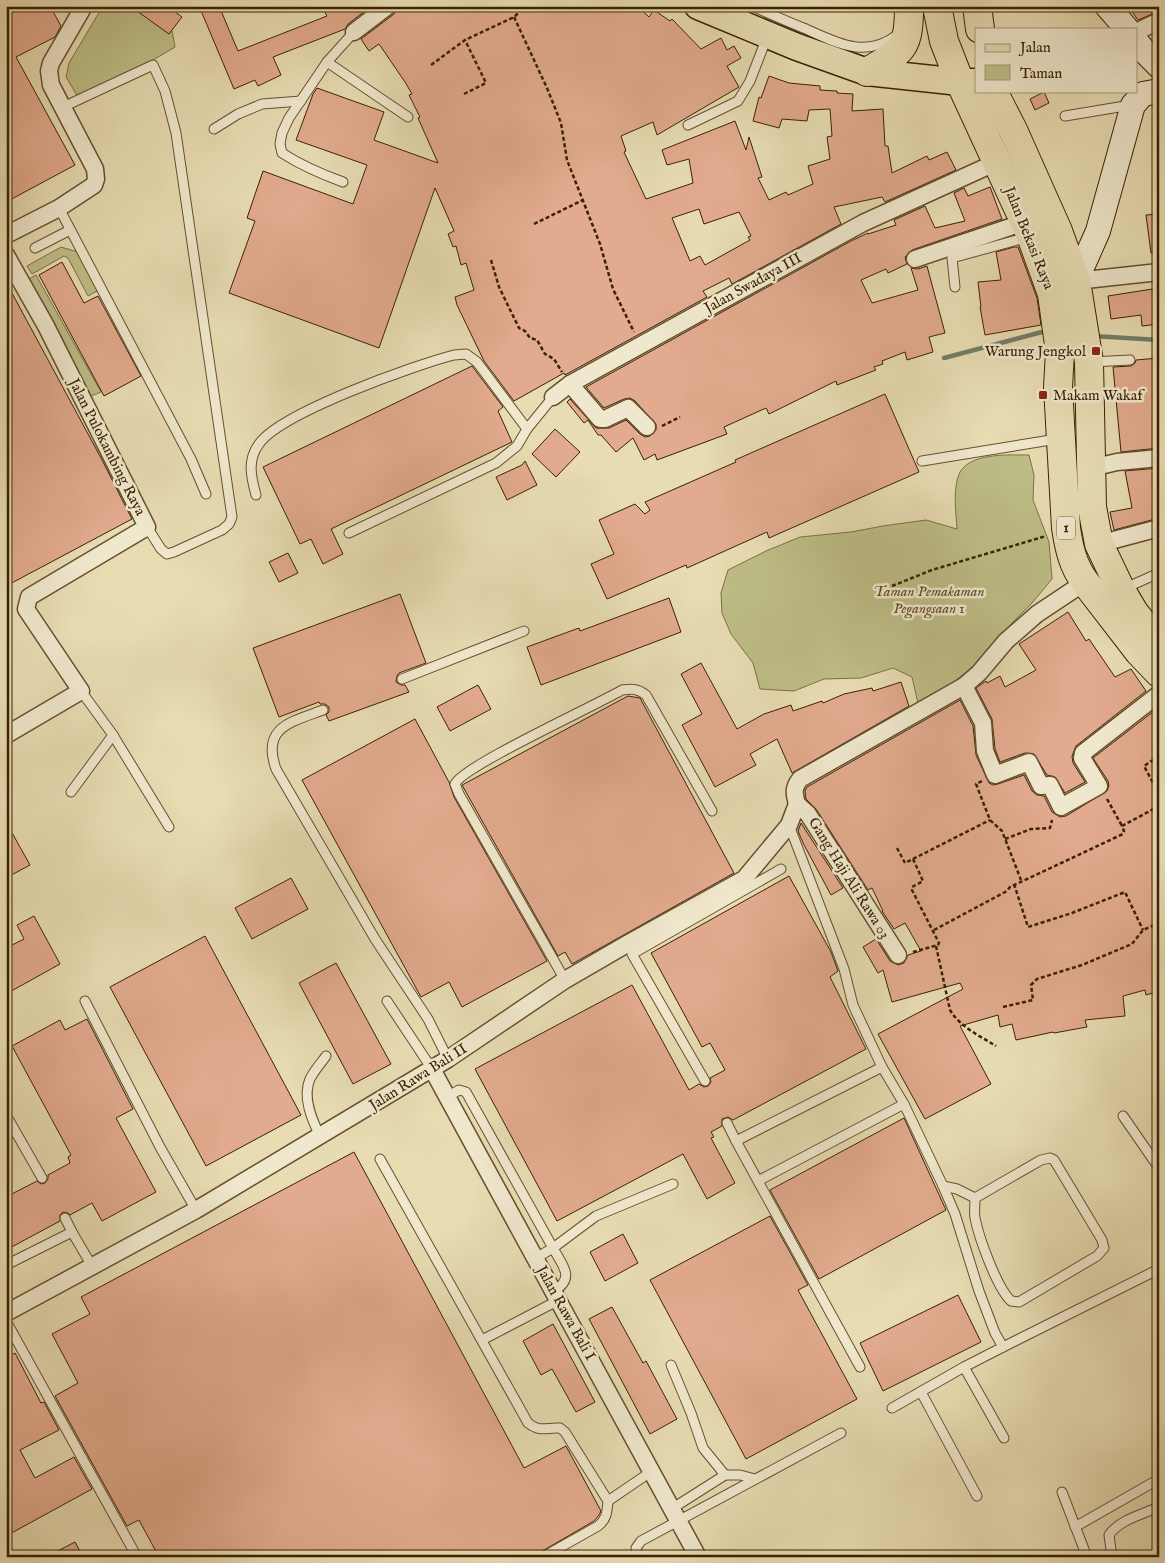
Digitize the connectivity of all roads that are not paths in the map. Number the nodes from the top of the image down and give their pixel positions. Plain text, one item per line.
1 (84, 6) edge
2 (388, 6) edge
3 (698, 6) edge
4 (752, 6) edge
5 (937, 6) edge
6 (977, 6) edge
7 (1107, 6) edge
8 (906, 16) edge
9 (1159, 21) edge
10 (980, 28) edge
11 (1126, 28) edge
12 (1138, 31) edge
13 (354, 32) joint
14 (767, 35) junction
15 (1138, 43) edge
16 (327, 62) junction
17 (1159, 66) edge
18 (867, 72) junction
19 (968, 82) edge
20 (1159, 91) edge
21 (994, 92) edge
22 (300, 102) junction
23 (1133, 105) junction
24 (63, 107) junction
25 (1065, 116) dead end
26 (408, 117) dead end
27 (688, 125) dead end
28 (214, 129) dead end
29 (997, 162) junction
30 (343, 182) dead end
31 (58, 208) junction
32 (1028, 229) junction
33 (70, 230) junction
34 (6, 235) edge
35 (35, 248) dead end
36 (6, 255) edge
37 (915, 259) dead end
38 (1159, 272) edge
39 (955, 287) dead end
40 (1078, 290) junction
41 (1088, 353) junction
42 (1130, 360) dead end
43 (570, 384) junction
44 (552, 397) joint
45 (647, 427) dead end
46 (527, 429) junction
47 (1062, 438) junction
48 (1159, 458) edge
49 (922, 461) dead end
50 (1091, 468) junction
51 (206, 494) dead end
52 (256, 495) dead end
53 (147, 527) junction
54 (1159, 528) edge
55 (349, 533) dead end
56 (1099, 544) junction
57 (1159, 573) edge
58 (1085, 582) junction
59 (1121, 590) junction
60 (524, 631) dead end
61 (1159, 644) edge
62 (1159, 674) edge
63 (402, 680) dead end
64 (964, 686) junction
65 (82, 691) junction
66 (1159, 694) edge
67 (323, 710) dead end
68 (6, 735) edge
69 (113, 735) junction
70 (71, 792) dead end
71 (797, 804) junction
72 (712, 811) dead end
73 (789, 826) junction
74 (168, 827) dead end
75 (780, 868) dead end
76 (898, 955) road end
77 (566, 980) junction
78 (85, 1001) dead end
79 (386, 1001) dead end
80 (326, 1056) dead end
81 (448, 1059) junction
82 (882, 1067) junction
83 (432, 1070) junction
84 (705, 1081) dead end
85 (447, 1097) junction
86 (904, 1104) junction
87 (6, 1114) edge
88 (1122, 1116) dead end
89 (727, 1123) dead end
90 (320, 1136) junction
91 (736, 1141) junction
92 (380, 1159) dead end
93 (1159, 1168) edge
94 (42, 1178) dead end
95 (758, 1180) junction
96 (673, 1184) dead end
97 (943, 1186) junction
98 (975, 1198) junction
99 (196, 1210) junction
100 (66, 1218) dead end
101 (72, 1232) junction
102 (553, 1248) junction
103 (536, 1258) junction
104 (6, 1265) edge
105 (92, 1266) junction
106 (1159, 1269) edge
107 (557, 1296) junction
108 (6, 1313) edge
109 (6, 1321) edge
110 (482, 1340) junction
111 (1003, 1347) junction
112 (671, 1365) dead end
113 (860, 1367) dead end
114 (964, 1367) junction
115 (921, 1392) junction
116 (892, 1408) dead end
117 (841, 1433) dead end
118 (1004, 1438) dead end
119 (652, 1471) junction
120 (725, 1475) junction
121 (755, 1479) junction
122 (1159, 1479) edge
123 (1062, 1492) dead end
124 (977, 1496) dead end
125 (608, 1501) junction
126 (1159, 1507) edge
127 (676, 1514) junction
128 (1075, 1528) junction
129 (137, 1557) edge
130 (543, 1557) edge
131 (638, 1557) edge
132 (698, 1557) edge
133 (1087, 1557) edge
134 (1112, 1557) edge

1 - 24 street
2 - 13 street
3 - 14 main road
4 - 8 lane
5 - 19 highway, 1
6 - 10 highway
7 - 11 street
8 - 18 highway
9 - 12 street
13 - 16 lane
14 - 18 main road
14 - 27 lane
15 - 17 street
16 - 22 lane
16 - 26 lane
18 - 19 main road
19 - 29 highway, Jalan Bekasi Raya / 1
20 - 23 street
21 - 40 highway, Jalan Bekasi Raya / 1
22 - 28 lane
22 - 30 lane
23 - 25 lane
23 - 40 street
24 - 31 street
24 - 53 lane
29 - 32 highway, Jalan Bekasi Raya / 1
29 - 43 street, Jalan Swadaya III
31 - 33 lane
31 - 34 street
32 - 37 street
32 - 39 lane
32 - 47 highway, Jalan Bekasi Raya / 1
33 - 35 lane
33 - 51 lane
36 - 53 street, Jalan Pulokambing Raya
38 - 40 street
40 - 41 highway, Jalan Bekasi Raya / 1
41 - 42 lane
41 - 50 highway, Jalan Bekasi Raya / 1
43 - 44 street, Jalan Swadaya III
43 - 45 street
44 - 46 lane, Jalan Swadaya III
46 - 52 lane
46 - 55 lane, Jalan Swadaya III
47 - 49 lane
47 - 58 highway, Jalan Bekasi Raya / 1
48 - 50 street
50 - 56 highway, Jalan Bekasi Raya / 1
53 - 65 street, Jalan Pulokambing Raya
54 - 56 street
56 - 59 highway, Jalan Bekasi Raya / 1
57 - 59 lane
58 - 62 highway, Jalan Bekasi Raya / 1
58 - 64 street, Jalan Rawa Bali II
59 - 61 highway, Jalan Bekasi Raya / 1
60 - 63 lane
64 - 66 street
64 - 71 street, Jalan Rawa Bali II
65 - 68 street
65 - 69 lane
67 - 81 lane
69 - 70 lane
69 - 74 lane
71 - 73 street, Jalan Rawa Bali II
71 - 76 street, Gang Haji Ali Rawa 03
72 - 77 lane
73 - 77 street, Jalan Rawa Bali II
73 - 82 lane
75 - 84 lane
77 - 81 street, Jalan Rawa Bali II
78 - 99 lane
79 - 83 lane
80 - 90 lane
81 - 83 street, Jalan Rawa Bali II
82 - 86 lane
82 - 91 lane
83 - 85 street, Jalan Rawa Bali I
83 - 90 street, Jalan Rawa Bali II
85 - 102 lane
85 - 103 street, Jalan Rawa Bali I
86 - 95 lane
86 - 97 lane
87 - 94 lane
88 - 93 lane
89 - 91 lane
90 - 99 street, Jalan Rawa Bali II
91 - 95 lane
92 - 110 lane
95 - 113 lane
96 - 102 lane
97 - 98 lane
97 - 111 lane
98 - 98 lane
99 - 105 street, Jalan Rawa Bali II
100 - 101 lane
101 - 104 lane
101 - 105 lane
102 - 103 lane
102 - 107 lane
103 - 107 street, Jalan Rawa Bali I
105 - 108 street, Jalan Rawa Bali II
106 - 111 lane
107 - 110 lane
107 - 119 street, Jalan Rawa Bali I
109 - 129 lane
110 - 125 lane
111 - 114 lane
112 - 120 lane
114 - 115 lane
114 - 118 lane
115 - 116 lane
115 - 124 lane
117 - 121 lane
119 - 125 lane
119 - 127 street, Jalan Rawa Bali I
120 - 121 lane
120 - 127 lane
121 - 127 lane
122 - 128 lane
123 - 128 lane
125 - 130 lane
126 - 134 lane
127 - 131 lane
127 - 132 street, Jalan Rawa Bali I
128 - 133 lane

